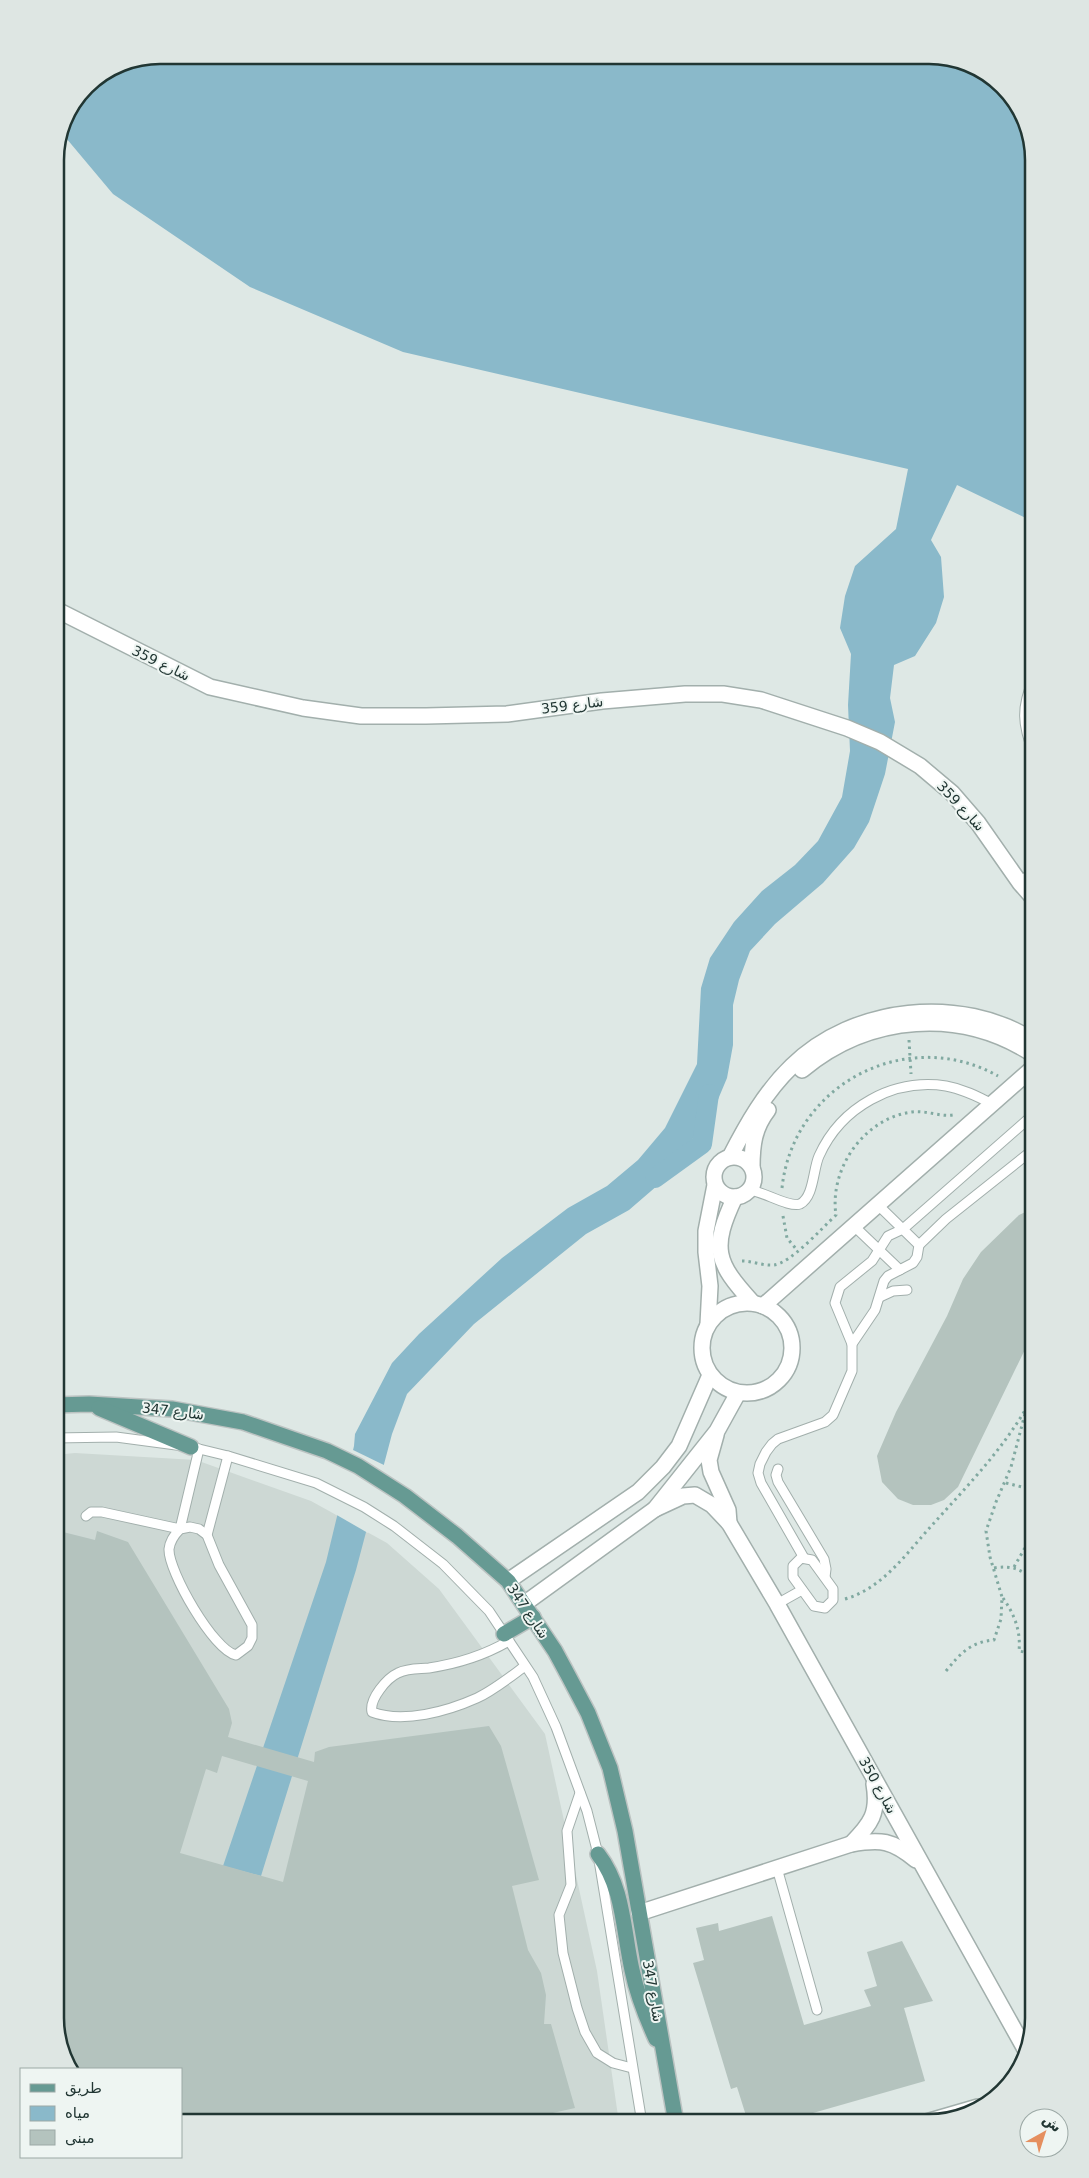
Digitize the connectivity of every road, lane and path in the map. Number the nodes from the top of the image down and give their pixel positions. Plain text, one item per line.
1 (64, 613) edge
2 (1025, 703) edge
3 (1025, 721) edge
4 (1025, 878) edge
5 (1020, 883) junction
6 (1025, 889) edge
7 (1025, 1037) edge
8 (909, 1040) dead end
9 (1025, 1049) edge
10 (1004, 1070) dead end
11 (1025, 1075) edge
12 (912, 1086) junction
13 (975, 1095) junction
14 (992, 1104) junction
15 (1025, 1122) edge
16 (1025, 1156) edge
17 (730, 1157) junction
18 (752, 1167) junction
19 (715, 1185) junction
20 (750, 1190) junction
21 (735, 1197) junction
22 (878, 1204) junction
23 (854, 1226) junction
24 (903, 1229) junction
25 (919, 1245) junction
26 (879, 1250) junction
27 (723, 1262) junction
28 (900, 1270) junction
29 (907, 1290) dead end
30 (880, 1297) junction
31 (758, 1304) junction
32 (708, 1324) junction
33 (852, 1344) junction
34 (710, 1375) junction
35 (738, 1393) junction
36 (88, 1404) junction
37 (64, 1405) edge
38 (1025, 1411) edge
39 (1025, 1414) edge
40 (717, 1431) junction
41 (64, 1438) edge
42 (195, 1448) junction
43 (228, 1456) junction
44 (778, 1469) dead end
45 (1006, 1483) junction
46 (1025, 1486) edge
47 (655, 1509) junction
48 (86, 1516) dead end
49 (729, 1523) junction
50 (180, 1529) junction
51 (208, 1536) junction
52 (1025, 1548) edge
53 (804, 1558) junction
54 (994, 1568) junction
55 (1014, 1568) junction
56 (1025, 1575) edge
57 (824, 1577) junction
58 (508, 1581) junction
59 (802, 1590) junction
60 (1002, 1597) junction
61 (834, 1600) junction
62 (524, 1604) junction
63 (777, 1604) junction
64 (533, 1617) junction
65 (506, 1638) junction
66 (1025, 1652) edge
67 (525, 1666) junction
68 (946, 1671) dead end
69 (871, 1772) junction
70 (580, 1793) junction
71 (851, 1844) junction
72 (598, 1854) junction
73 (921, 1864) junction
74 (777, 1868) junction
75 (639, 1913) junction
76 (817, 2010) dead end
77 (1022, 2043) edge
78 (665, 2058) junction
79 (632, 2068) junction
80 (640, 2114) edge
81 (674, 2114) edge

1 - 5 street, شارع 359
2 - 3 lane
4 - 5 lane
5 - 6 street, شارع 359
7 - 17 street
8 - 12 path
9 - 18 street
10 - 13 path
11 - 14 street
12 - 13 lane
12 - 20 lane
13 - 14 lane
13 - 27 path
14 - 22 street
15 - 24 lane
16 - 25 lane
17 - 18 street
17 - 19 street
18 - 20 street
19 - 21 street
19 - 32 street
20 - 21 street
21 - 27 street
22 - 23 street
22 - 24 lane
23 - 26 lane
23 - 31 street
24 - 25 lane
24 - 26 lane
25 - 28 lane
26 - 28 lane
26 - 33 lane
27 - 31 street
28 - 30 lane
29 - 30 lane
30 - 33 lane
31 - 32 street
31 - 35 street
32 - 34 street
33 - 53 lane
34 - 35 street
34 - 58 street
35 - 40 street
36 - 37 main road, شارع 347
36 - 42 main road
36 - 58 main road, شارع 347
38 - 61 path
39 - 45 path
40 - 47 street
40 - 49 street
41 - 42 lane
42 - 43 lane
42 - 50 lane
43 - 51 lane
43 - 65 lane
44 - 57 lane
45 - 46 path
45 - 54 path
47 - 49 street
47 - 62 street
48 - 50 lane
49 - 63 street, شارع 350
50 - 51 lane
50 - 51 lane
52 - 55 path
53 - 57 lane
53 - 59 lane
54 - 55 path
54 - 60 path
55 - 56 path
57 - 61 lane
58 - 62 main road, شارع 347
59 - 61 lane
59 - 63 lane
60 - 66 path
60 - 68 path
62 - 64 main road, شارع 347
63 - 69 street, شارع 350
64 - 65 main road
64 - 75 main road, شارع 347
65 - 67 lane
65 - 67 lane
67 - 70 lane
69 - 71 street
69 - 73 street, شارع 350
70 - 72 lane
70 - 79 lane
71 - 73 street
71 - 74 street
72 - 78 main road
72 - 79 lane
73 - 77 street, شارع 350
74 - 75 street
74 - 76 lane
75 - 78 main road, شارع 347
78 - 81 main road, شارع 347
79 - 80 lane

